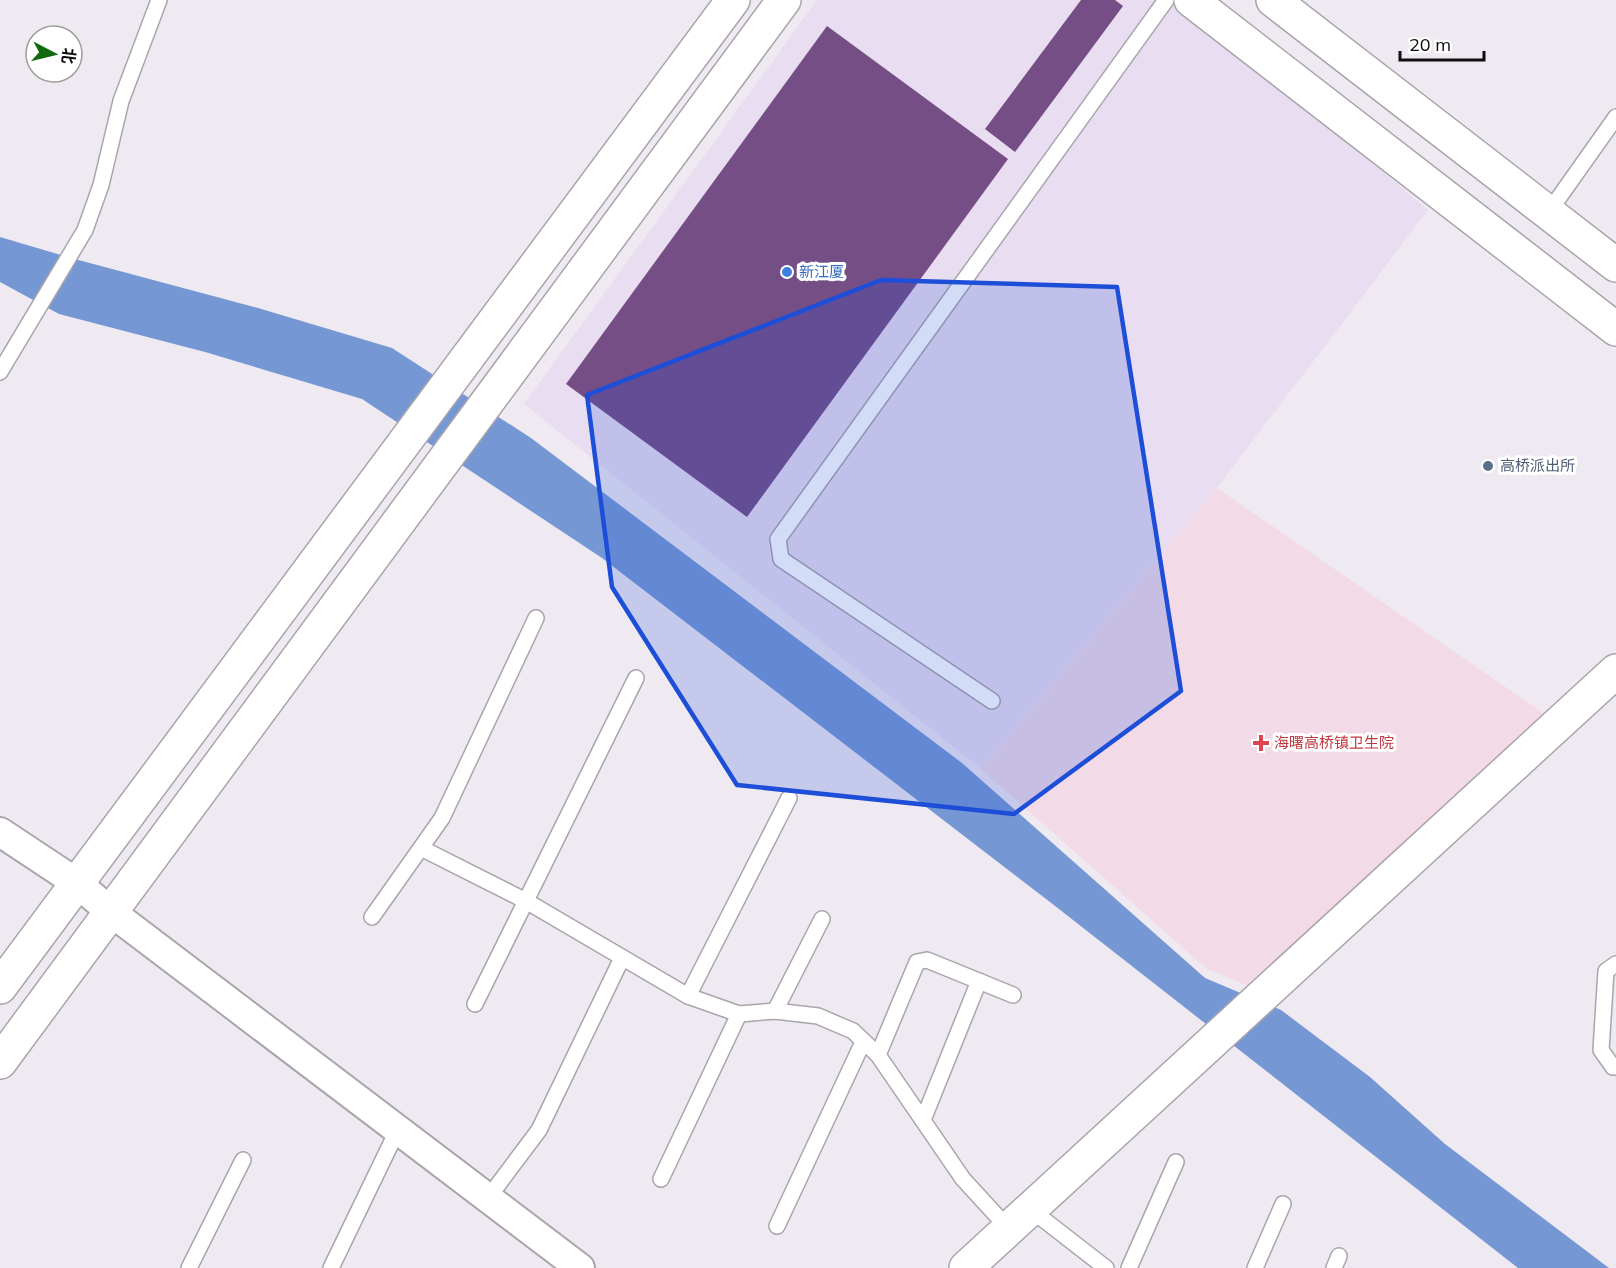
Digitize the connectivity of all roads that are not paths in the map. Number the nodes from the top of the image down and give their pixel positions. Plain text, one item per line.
1 (159, 0) edge
2 (733, 0) edge
3 (784, 0) edge
4 (1166, 0) edge
5 (1191, 0) edge
6 (1273, 0) edge
7 (1616, 117) edge
8 (1548, 213) junction
9 (1616, 265) edge
10 (1616, 329) edge
11 (0, 372) edge
12 (536, 618) dead end
13 (1616, 671) edge
14 (636, 678) dead end
15 (992, 701) dead end
16 (789, 798) dead end
17 (0, 832) edge
18 (421, 848) junction
19 (77, 883) junction
20 (526, 901) junction
21 (111, 912) junction
22 (372, 917) dead end
23 (822, 919) dead end
24 (622, 958) junction
25 (1616, 964) edge
26 (979, 981) junction
27 (0, 987) edge
28 (1013, 995) dead end
29 (688, 996) junction
30 (475, 1004) dead end
31 (776, 1011) junction
32 (740, 1014) junction
33 (863, 1042) junction
34 (878, 1055) junction
35 (0, 1062) edge
36 (1616, 1067) edge
37 (922, 1120) junction
38 (398, 1129) junction
39 (243, 1160) dead end
40 (1176, 1162) dead end
41 (661, 1179) dead end
42 (488, 1198) junction
43 (1282, 1204) dead end
44 (1019, 1219) junction
45 (777, 1226) dead end
46 (189, 1268) edge
47 (330, 1268) edge
48 (580, 1268) edge
49 (966, 1268) edge
50 (1106, 1268) edge
51 (1129, 1268) edge
52 (1255, 1268) edge

1 - 11 lane
2 - 19 street
3 - 21 street
4 - 15 lane
5 - 10 street
6 - 8 street
7 - 8 lane
8 - 9 street
12 - 18 lane
13 - 44 street
14 - 20 lane
16 - 29 lane
17 - 19 street
18 - 20 lane
18 - 22 lane
19 - 21 street
19 - 27 street
20 - 24 lane
20 - 30 lane
21 - 35 street
21 - 38 street
23 - 31 lane
24 - 29 lane
24 - 42 lane
25 - 36 lane
26 - 28 lane
26 - 34 lane
26 - 37 lane
29 - 32 lane
31 - 32 lane
31 - 33 lane
32 - 41 lane
33 - 34 lane
33 - 45 lane
34 - 37 lane
37 - 44 lane
38 - 42 street
38 - 47 lane
39 - 46 lane
40 - 51 lane
42 - 48 street
43 - 52 lane
44 - 49 street
44 - 50 lane

